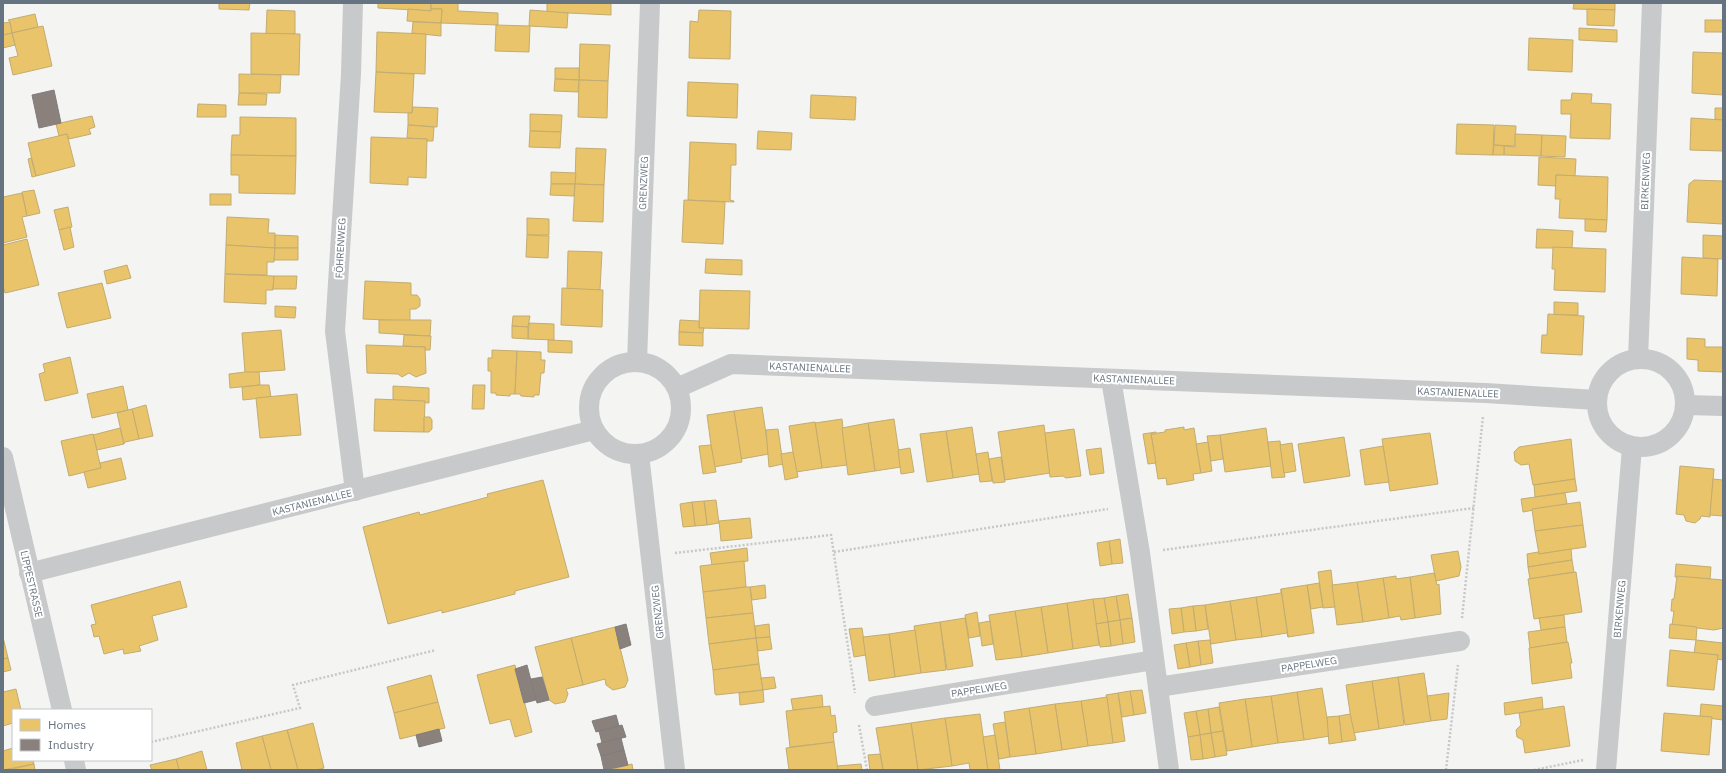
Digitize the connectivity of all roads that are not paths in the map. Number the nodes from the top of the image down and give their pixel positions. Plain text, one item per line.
1 (352, 3) edge
2 (650, 3) edge
3 (1652, 3) edge
4 (1638, 359) junction
5 (636, 362) junction
6 (1111, 379) junction
7 (677, 388) junction
8 (1596, 400) junction
9 (1686, 405) junction
10 (1723, 406) edge
11 (594, 430) junction
12 (1632, 447) junction
13 (639, 454) junction
14 (3, 458) edge
15 (355, 491) junction
16 (29, 572) junction
17 (1460, 641) road end
18 (1154, 660) junction
19 (1158, 686) junction
20 (866, 708) road end
21 (62, 709) edge
22 (1607, 763) edge
23 (675, 770) edge
24 (1169, 770) edge

1 - 15 street, FÖHRENWEG
2 - 5 street, GRENZWEG
3 - 4 street, BIRKENWEG
4 - 8 street
4 - 9 street
5 - 7 street
5 - 11 street
6 - 7 street, KASTANIENALLEE
6 - 8 street, KASTANIENALLEE
6 - 18 street
7 - 13 street
8 - 12 street
9 - 10 street
9 - 12 street
11 - 13 street
11 - 15 street, KASTANIENALLEE
12 - 22 street, BIRKENWEG
13 - 23 street, GRENZWEG
14 - 16 street, LIPPESTRASSE
15 - 16 street, KASTANIENALLEE
16 - 21 street, LIPPESTRASSE
17 - 19 street, PAPPELWEG
18 - 19 street
18 - 20 street, PAPPELWEG
19 - 24 street

